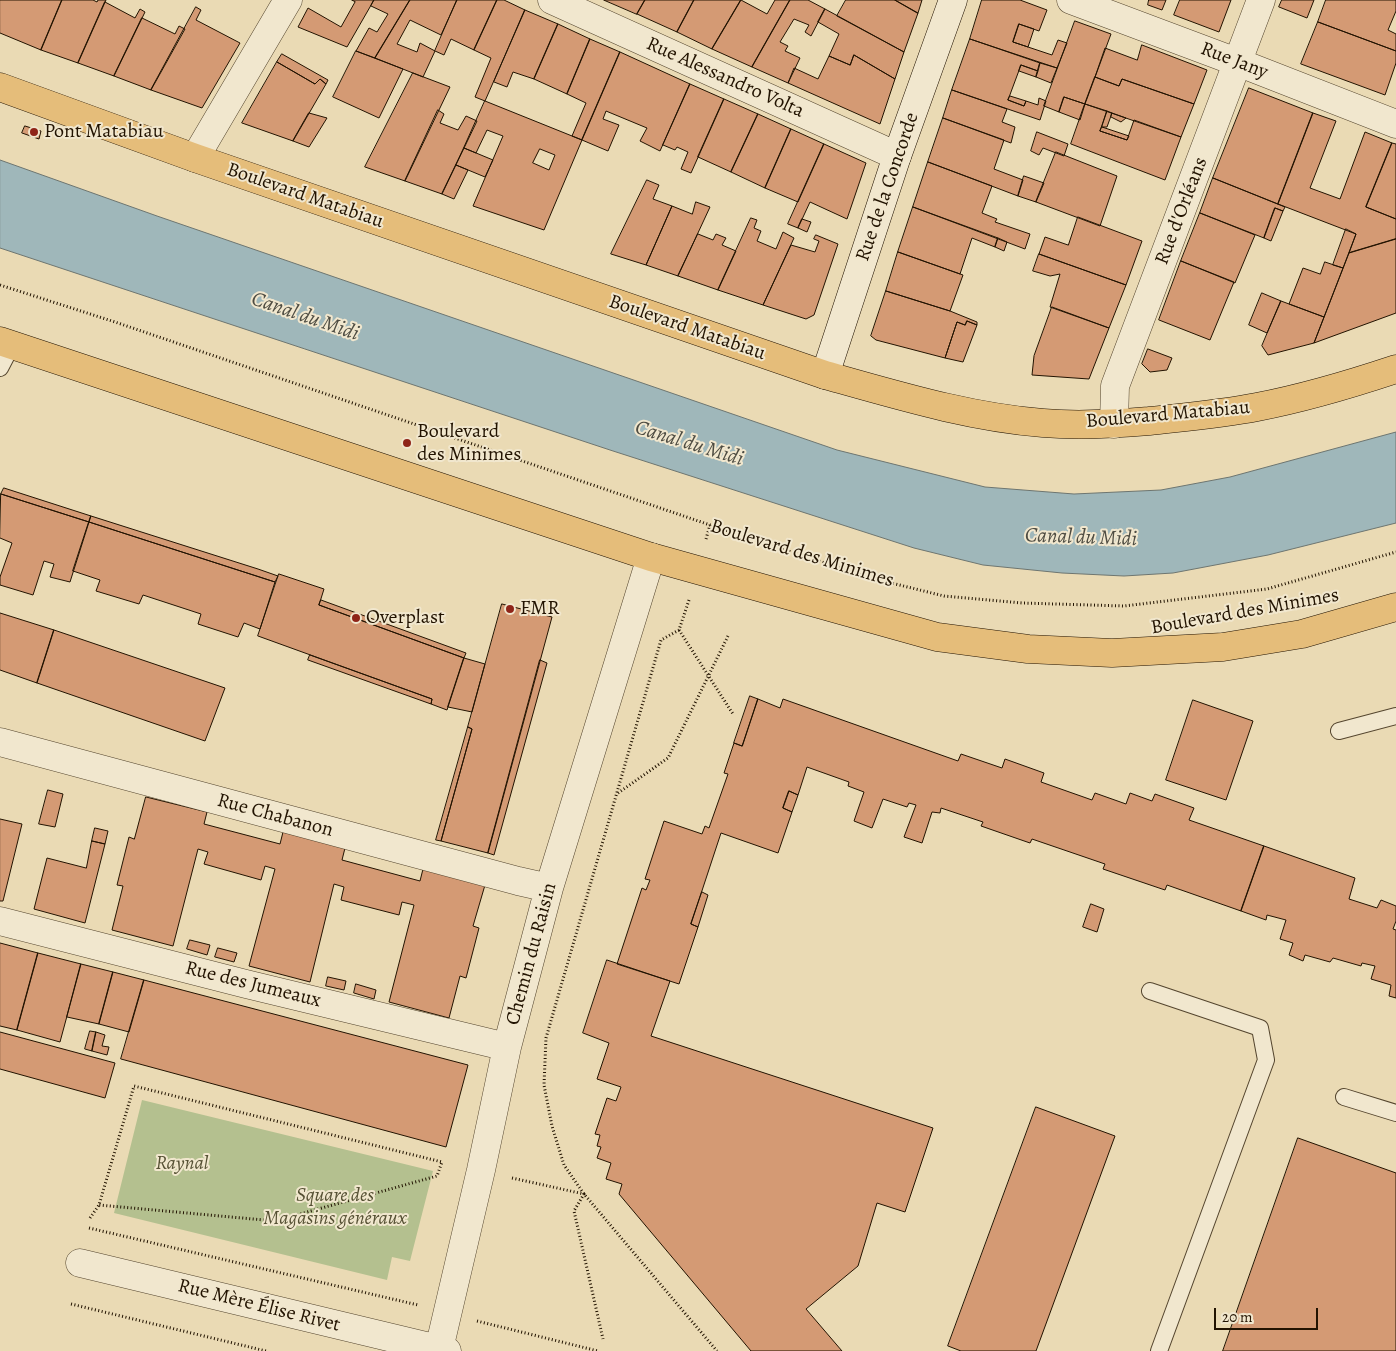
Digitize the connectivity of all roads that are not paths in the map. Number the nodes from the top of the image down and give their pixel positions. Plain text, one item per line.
1 (288, 0) edge
2 (552, 0) edge
3 (953, 0) edge
4 (1071, 0) edge
5 (1261, 0) edge
6 (1238, 62) junction
7 (0, 87) edge
8 (1396, 124) edge
9 (897, 156) junction
10 (195, 158) junction
11 (4, 351) edge
12 (1396, 369) edge
13 (825, 375) junction
14 (1114, 424) junction
15 (651, 557) junction
16 (1396, 607) edge
17 (1396, 716) edge
18 (1339, 731) dead end
19 (0, 742) edge
20 (550, 888) junction
21 (0, 921) edge
22 (1150, 991) dead end
23 (507, 1047) junction
24 (1344, 1097) dead end
25 (1396, 1112) edge
26 (80, 1263) dead end
27 (443, 1350) edge
28 (1159, 1351) edge

1 - 10 street
2 - 9 street, Rue Alessandro Volta
3 - 9 street, Rue de la Concorde
4 - 6 street, Rue Jany
5 - 6 street, Rue d'Orléans
6 - 8 street, Rue Jany
6 - 14 street, Rue d'Orléans
7 - 10 main road, Boulevard Matabiau
9 - 13 street, Rue de la Concorde
10 - 13 main road, Boulevard Matabiau
11 - 15 main road, Boulevard des Minimes
12 - 14 main road, Boulevard Matabiau
13 - 14 main road, Boulevard Matabiau
15 - 16 main road, Boulevard des Minimes
15 - 20 street, Chemin du Raisin
17 - 18 lane
19 - 20 street, Rue Chabanon
20 - 23 street, Chemin du Raisin
21 - 23 street, Rue des Jumeaux
22 - 28 lane
23 - 27 street, Chemin du Raisin
24 - 25 lane
26 - 27 street, Rue Mère Élise Rivet

